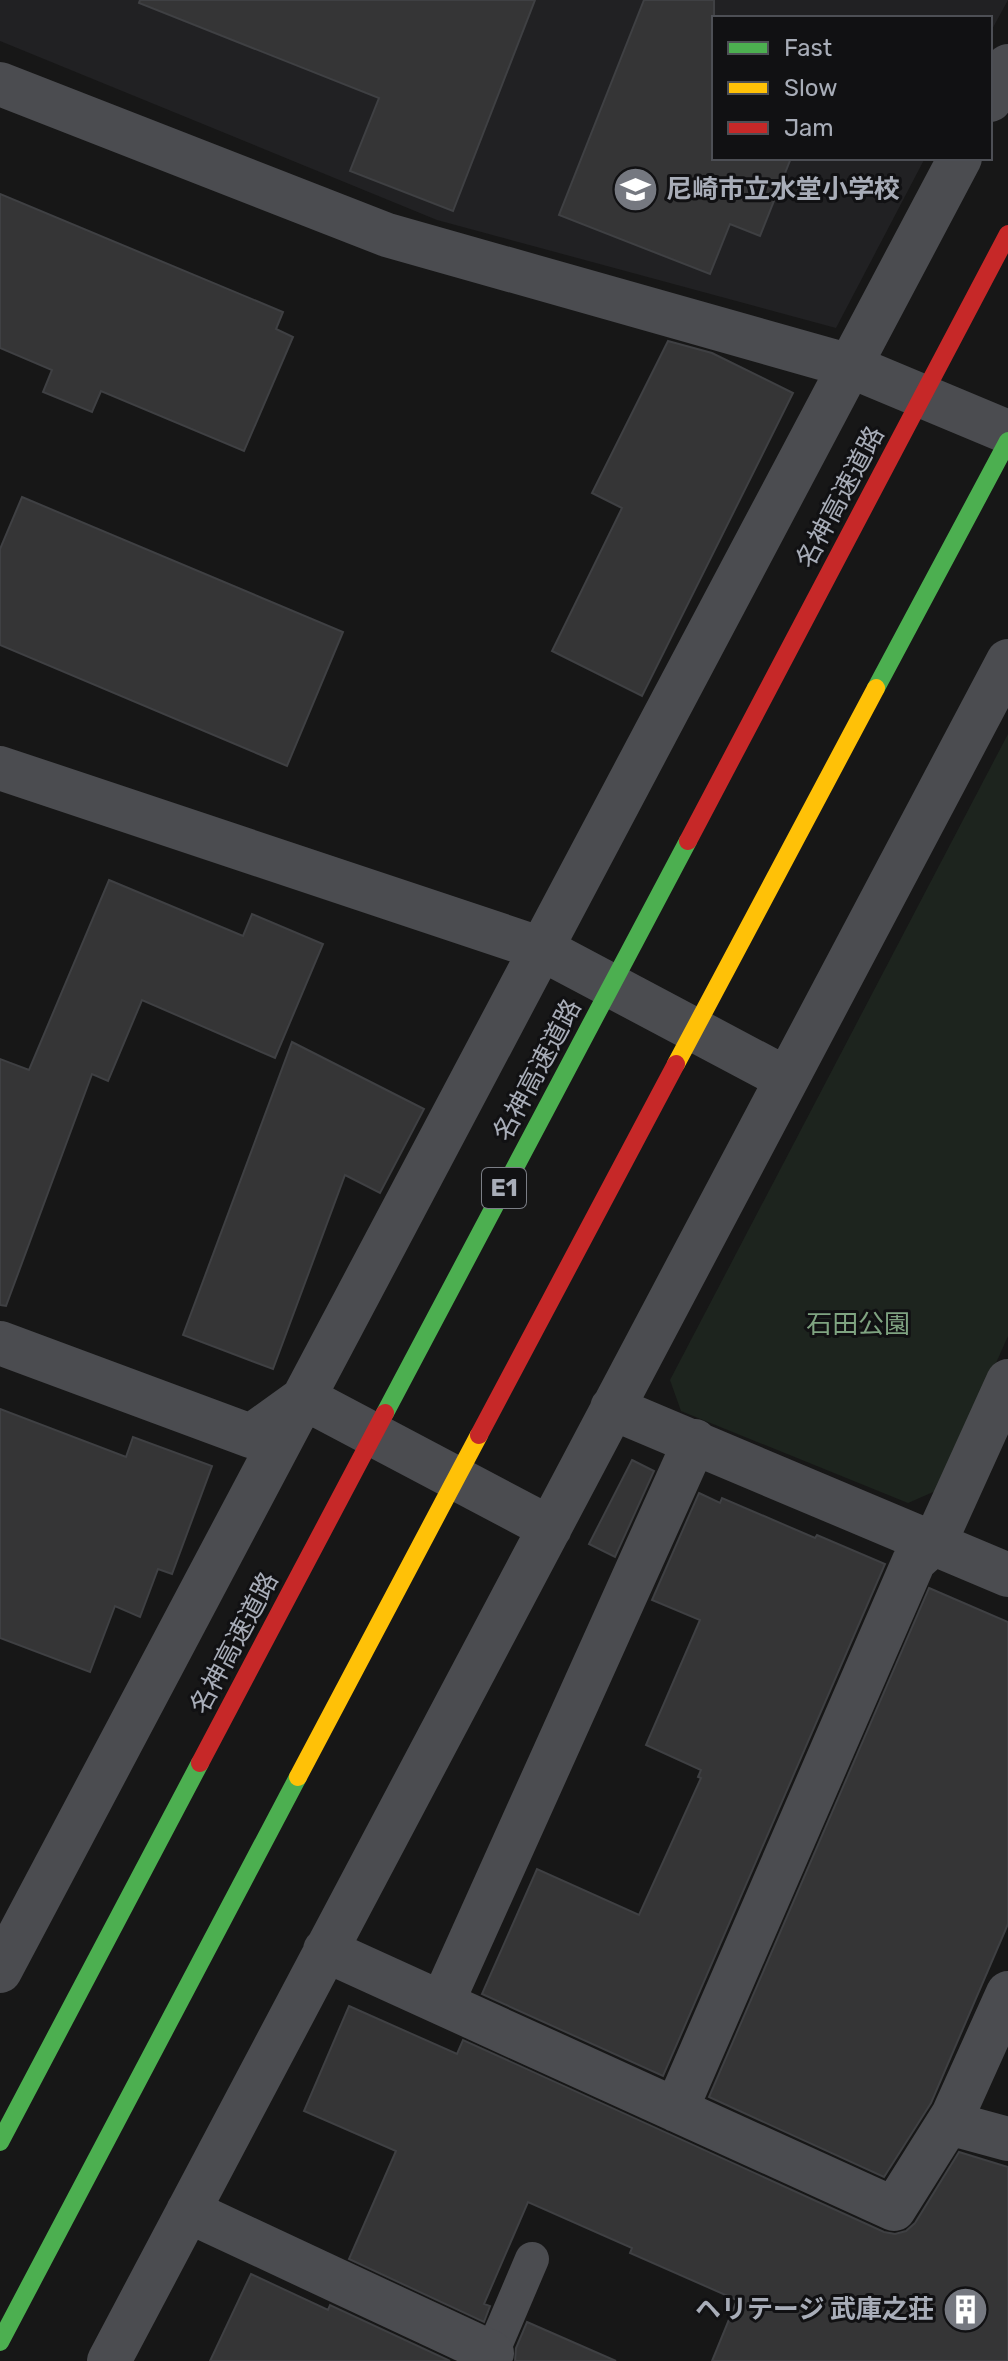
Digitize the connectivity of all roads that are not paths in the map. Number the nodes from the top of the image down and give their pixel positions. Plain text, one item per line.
1 (1008, 66) edge
2 (0, 84) edge
3 (992, 96) edge
4 (959, 160) edge
5 (1008, 234) edge
6 (850, 366) junction
7 (1008, 432) edge
8 (1008, 441) edge
9 (1008, 661) edge
10 (0, 768) edge
11 (542, 949) junction
12 (787, 1079) junction
13 (0, 1343) edge
14 (1008, 1381) edge
15 (304, 1398) junction
16 (612, 1408) junction
17 (695, 1441) junction
18 (550, 1528) junction
19 (935, 1542) junction
20 (1008, 1575) edge
21 (325, 1950) junction
22 (0, 1971) edge
23 (1008, 1993) edge
24 (442, 2003) junction
25 (676, 2110) junction
26 (949, 2123) junction
27 (1008, 2139) edge
28 (0, 2142) edge
29 (188, 2211) junction
30 (532, 2259) dead end
31 (0, 2342) edge
32 (490, 2357) edge
33 (109, 2361) edge

1 - 3 street
2 - 6 street
4 - 6 street
5 - 28 highway, 名神高速道路 / E1, bridge
6 - 7 street
6 - 11 street
8 - 31 highway, bridge
9 - 12 street
10 - 11 street
11 - 12 street
11 - 15 street
12 - 16 street
13 - 15 street
14 - 19 street
15 - 18 street
15 - 22 street
16 - 17 street
16 - 18 street
17 - 19 street
17 - 24 street
18 - 21 street
19 - 20 street
19 - 25 street
21 - 24 street
21 - 29 street
23 - 26 street
24 - 25 street
25 - 26 street
26 - 27 street
29 - 32 street
29 - 33 street
30 - 32 lane

